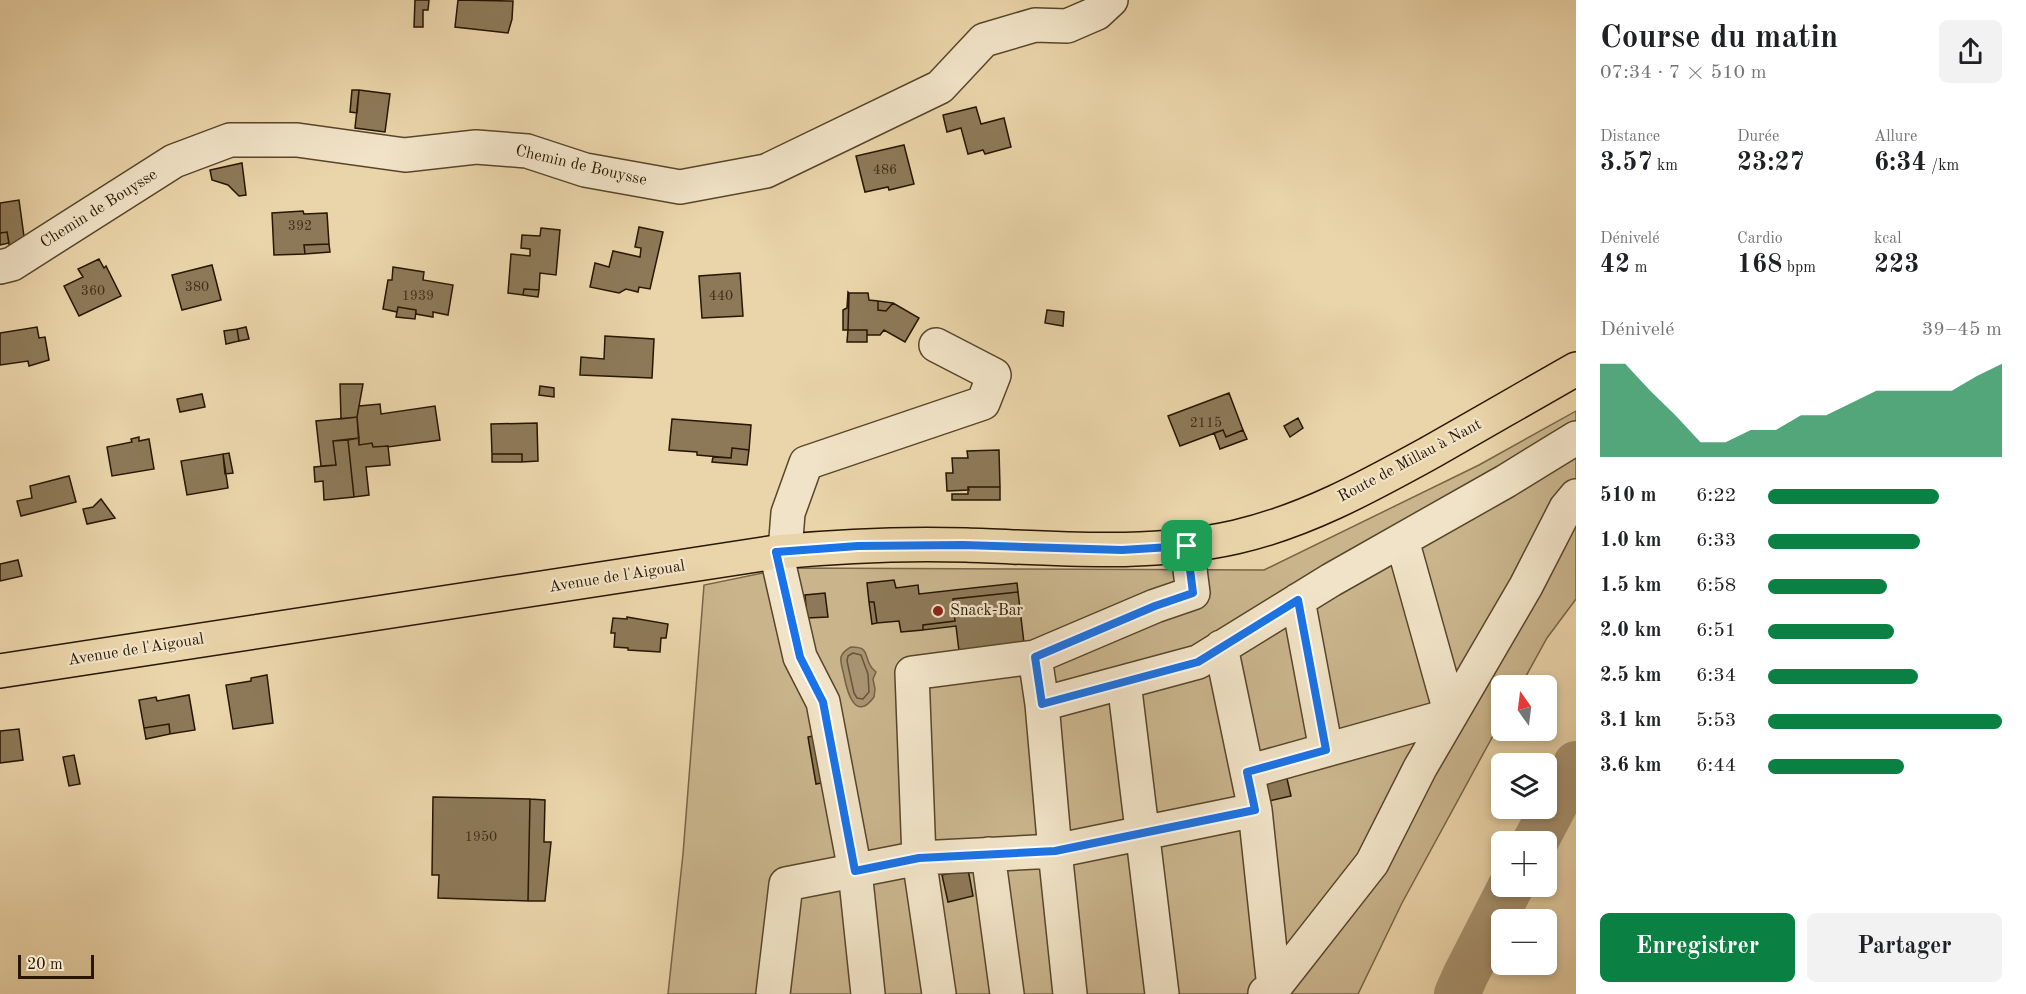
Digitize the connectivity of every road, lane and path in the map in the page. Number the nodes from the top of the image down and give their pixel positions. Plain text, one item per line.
1 (1111, 0) edge
2 (0, 267) edge
3 (936, 345) dead end
4 (1576, 369) edge
5 (1576, 438) edge
6 (1576, 496) edge
7 (1237, 537) joint
8 (1402, 540) junction
9 (1187, 546) junction
10 (780, 551) junction
11 (1298, 600) junction
12 (1221, 647) junction
13 (1035, 657) junction
14 (0, 671) edge
15 (1124, 682) junction
16 (1042, 704) junction
17 (1451, 715) junction
18 (1326, 750) junction
19 (1247, 772) junction
20 (1255, 810) junction
21 (1141, 833) junction
22 (1055, 851) junction
23 (988, 854) junction
24 (919, 858) junction
25 (855, 871) junction
26 (1269, 991) edge
27 (773, 994) edge
28 (868, 994) edge
29 (939, 994) edge
30 (1007, 994) edge
31 (1070, 994) edge
32 (1162, 994) edge

1 - 2 street, Chemin de Bouysse
3 - 10 street
4 - 7 main road, Route de Millau à Nant
5 - 8 street
6 - 17 street
7 - 9 main road, Avenue de l'Aigoual
8 - 11 street
8 - 17 street
9 - 10 main road, Avenue de l'Aigoual
9 - 13 street
10 - 14 main road, Avenue de l'Aigoual
10 - 25 street
11 - 12 street
11 - 18 street
12 - 15 street
12 - 19 street
13 - 16 street
13 - 24 street
15 - 16 street
15 - 21 street
16 - 22 street
17 - 18 street
17 - 26 street
18 - 19 street
19 - 20 street
20 - 21 street
20 - 26 street
21 - 22 street
21 - 32 street
22 - 23 street
22 - 31 street
23 - 24 street
23 - 30 street
24 - 25 street
24 - 29 street
25 - 27 street
25 - 28 street

